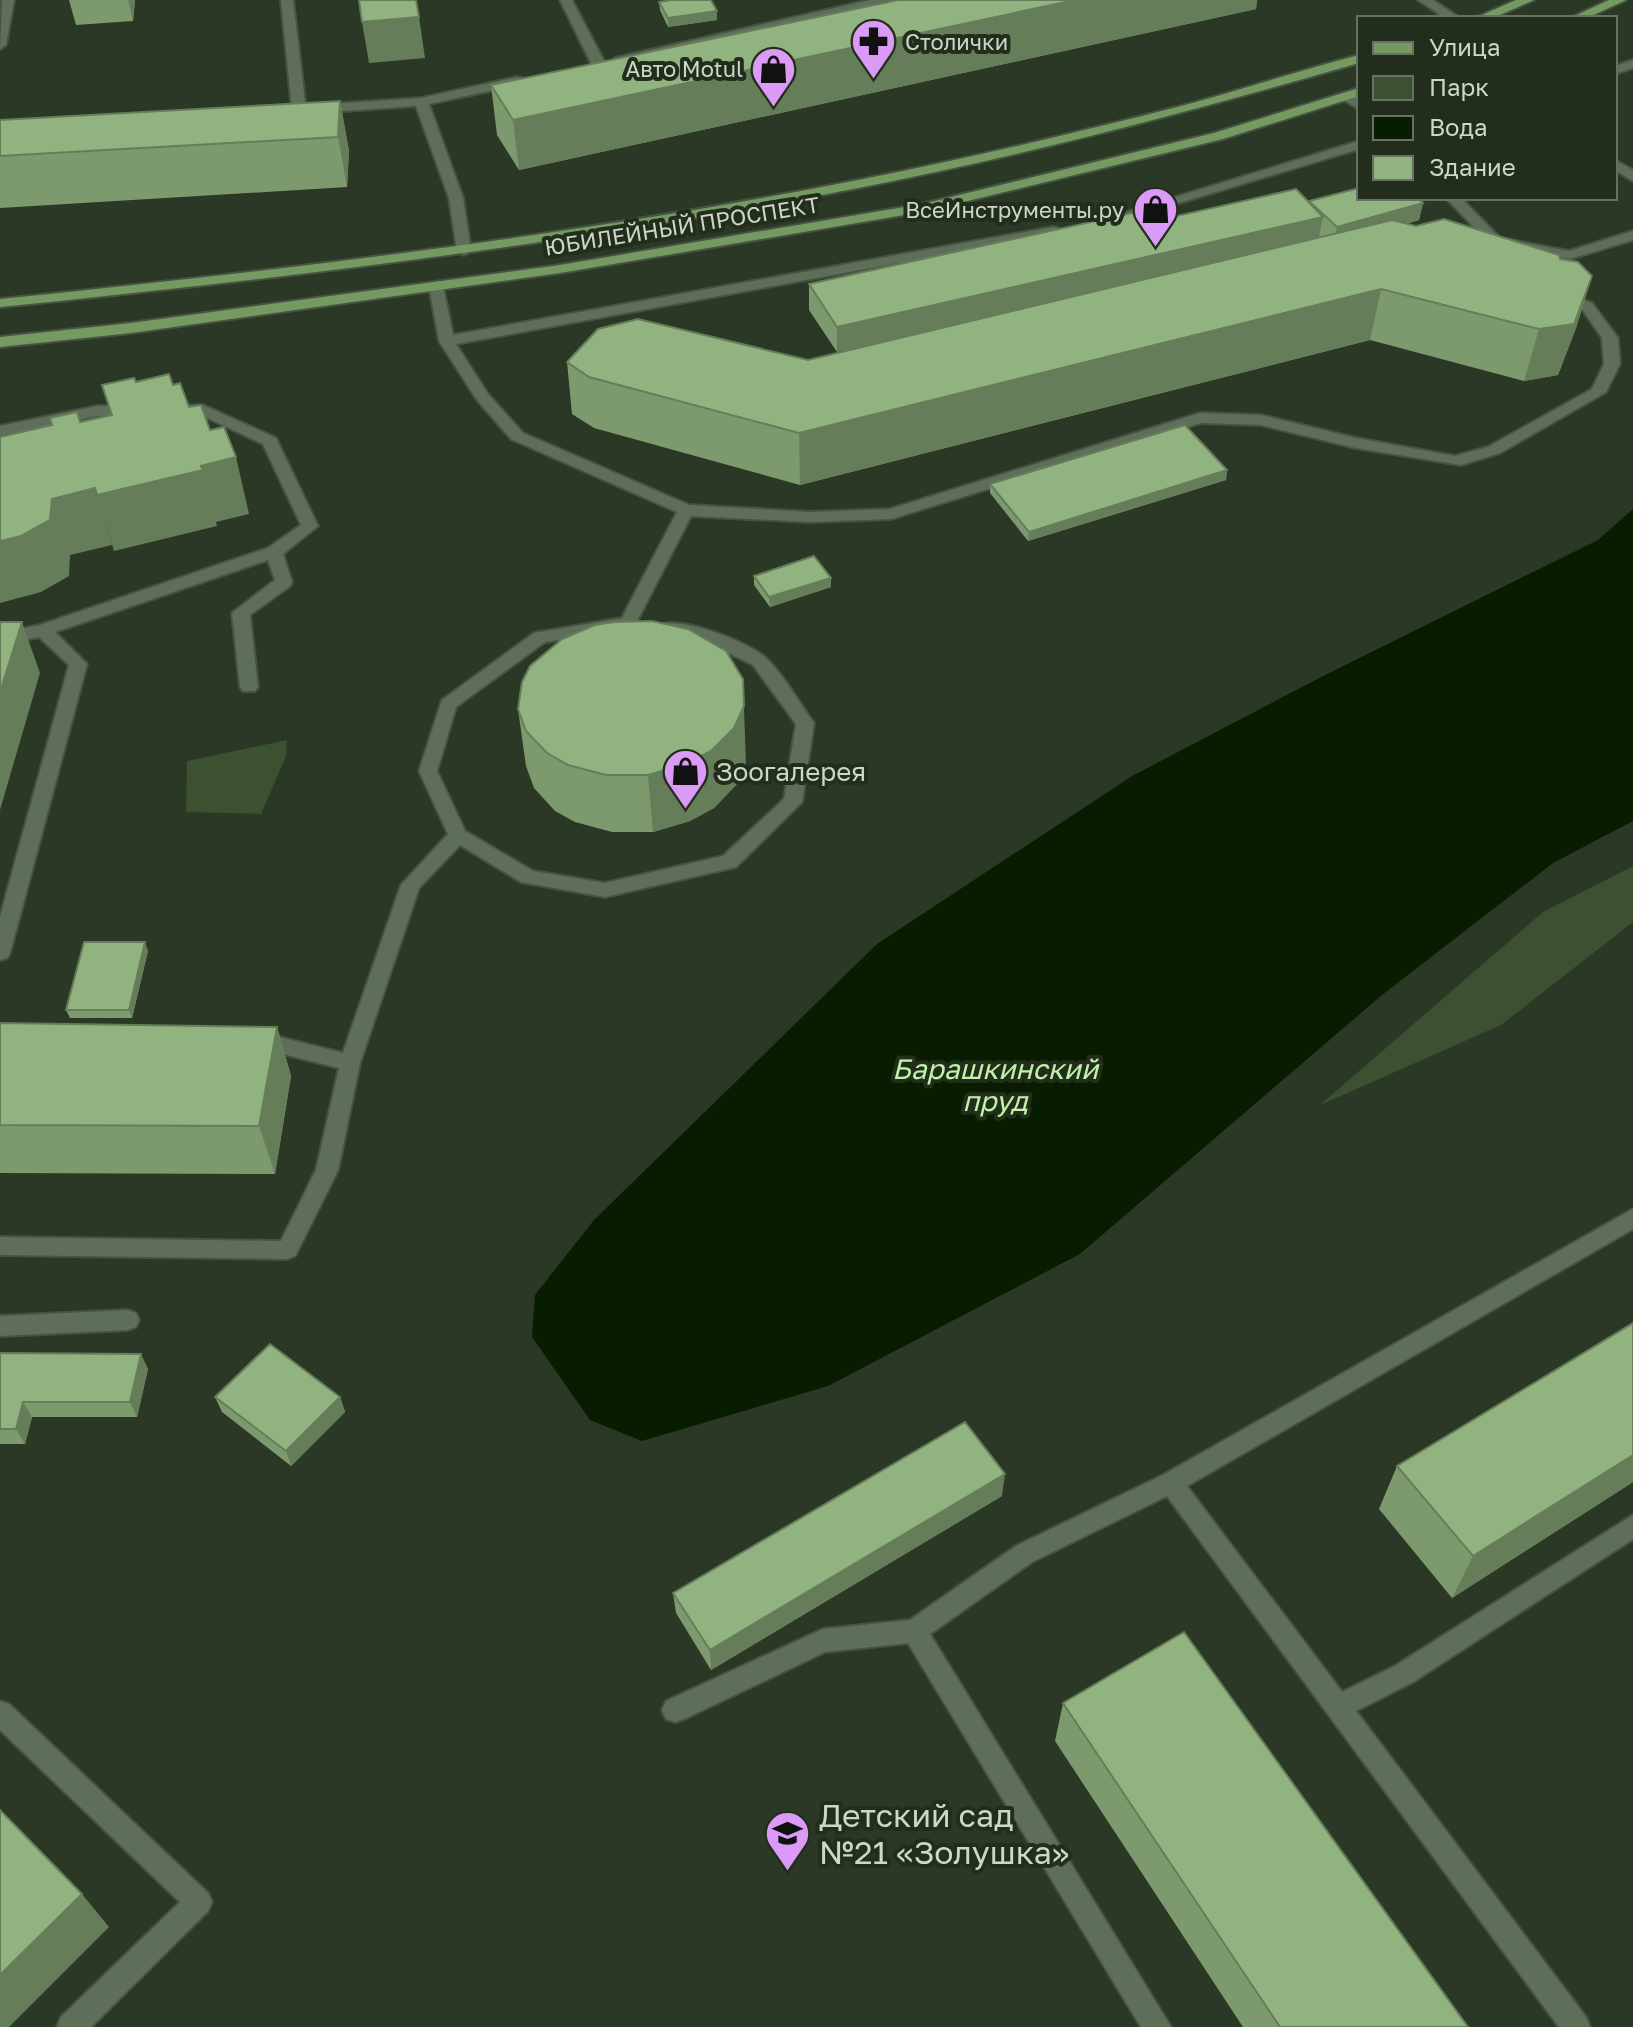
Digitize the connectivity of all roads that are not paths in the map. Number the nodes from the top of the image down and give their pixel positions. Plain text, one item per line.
1 (8, 0) edge
2 (287, 0) edge
3 (566, 0) edge
4 (1424, 0) edge
5 (1528, 0) edge
6 (1620, 0) edge
7 (878, 1) edge
8 (1451, 16) edge
9 (1486, 16) edge
10 (1581, 16) edge
11 (0, 45) edge
12 (1357, 60) edge
13 (598, 63) junction
14 (583, 67) edge
15 (539, 76) edge
16 (1355, 98) edge
17 (421, 102) junction
18 (299, 110) junction
19 (283, 111) edge
20 (1357, 146) edge
21 (1455, 200) edge
22 (1093, 224) edge
23 (1063, 230) edge
24 (1633, 235) edge
25 (464, 251) junction
26 (436, 286) junction
27 (1544, 292) edge
28 (0, 303) edge
29 (447, 341) junction
30 (0, 342) edge
31 (0, 431) edge
32 (686, 510) junction
33 (274, 552) junction
34 (642, 625) junction
35 (43, 630) junction
36 (0, 639) edge
37 (249, 687) dead end
38 (458, 835) junction
39 (0, 953) edge
40 (232, 1045) edge
41 (350, 1063) junction
42 (1633, 1218) edge
43 (0, 1246) edge
44 (128, 1320) dead end
45 (0, 1326) edge
46 (1171, 1483) junction
47 (1633, 1526) edge
48 (914, 1631) junction
49 (1338, 1707) junction
50 (675, 1710) dead end
51 (0, 1713) edge
52 (71, 2027) edge
53 (1157, 2027) edge
54 (1576, 2027) edge

1 - 11 lane
2 - 18 lane
3 - 13 lane
4 - 8 lane
5 - 9 main road
6 - 10 main road
7 - 13 lane
12 - 25 main road, ЮБИЛЕЙНЫЙ ПРОСПЕКТ
13 - 14 lane
15 - 17 lane
16 - 26 main road, ЮБИЛЕЙНЫЙ ПРОСПЕКТ
17 - 18 lane
17 - 25 lane
18 - 19 lane
20 - 22 lane
21 - 24 lane
23 - 29 lane
25 - 28 main road, ЮБИЛЕЙНЫЙ ПРОСПЕКТ
26 - 29 lane
26 - 30 main road, ЮБИЛЕЙНЫЙ ПРОСПЕКТ
27 - 32 lane
29 - 32 lane
31 - 33 lane
32 - 34 lane
33 - 35 lane
33 - 37 lane
34 - 38 lane
34 - 38 lane
35 - 36 lane
35 - 39 lane
38 - 41 lane
40 - 41 lane
41 - 43 lane
42 - 46 lane
44 - 45 lane
46 - 48 lane
46 - 49 lane
47 - 49 lane
48 - 50 lane
48 - 53 lane
49 - 54 lane
51 - 52 lane

